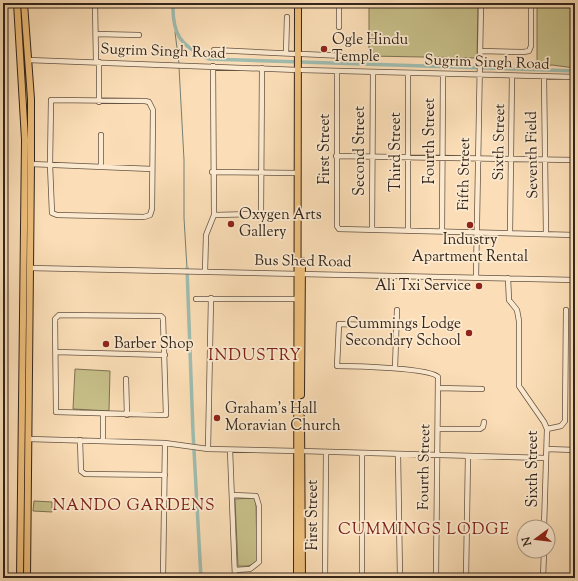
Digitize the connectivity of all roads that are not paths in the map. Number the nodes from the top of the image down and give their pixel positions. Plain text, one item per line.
1 (17, 3) edge
2 (24, 3) edge
3 (95, 3) edge
4 (298, 3) edge
5 (302, 3) edge
6 (339, 3) edge
7 (481, 3) edge
8 (531, 3) edge
9 (286, 17) dead end
10 (339, 27) dead end
11 (96, 34) junction
12 (139, 35) dead end
13 (214, 50) dead end
14 (481, 51) junction
15 (286, 53) junction
16 (300, 54) junction
17 (346, 56) dead end
18 (28, 60) junction
19 (98, 62) junction
20 (213, 66) junction
21 (262, 68) junction
22 (300, 70) junction
23 (337, 71) junction
24 (373, 72) junction
25 (408, 73) junction
26 (479, 73) junction
27 (442, 74) junction
28 (512, 76) junction
29 (544, 77) junction
30 (575, 77) edge
31 (99, 102) junction
32 (101, 135) dead end
33 (336, 156) junction
34 (372, 156) junction
35 (408, 156) junction
36 (442, 157) junction
37 (478, 157) junction
38 (511, 158) junction
39 (545, 159) junction
40 (575, 160) edge
41 (32, 164) junction
42 (50, 165) junction
43 (101, 167) junction
44 (152, 169) junction
45 (212, 172) junction
46 (262, 173) junction
47 (298, 173) junction
48 (214, 215) junction
49 (372, 230) junction
50 (408, 230) junction
51 (442, 231) junction
52 (476, 232) junction
53 (510, 233) junction
54 (546, 234) junction
55 (575, 235) edge
56 (30, 268) junction
57 (205, 272) junction
58 (300, 275) junction
59 (476, 277) junction
60 (508, 278) junction
61 (575, 280) edge
62 (211, 298) junction
63 (196, 299) dead end
64 (297, 299) junction
65 (397, 310) dead end
66 (566, 310) dead end
67 (396, 326) junction
68 (56, 352) junction
69 (165, 355) junction
70 (395, 368) junction
71 (126, 379) dead end
72 (438, 388) junction
73 (482, 389) dead end
74 (103, 414) junction
75 (127, 415) junction
76 (484, 422) dead end
77 (438, 429) junction
78 (547, 429) junction
79 (28, 439) junction
80 (80, 440) junction
81 (103, 441) junction
82 (165, 443) junction
83 (208, 449) junction
84 (547, 449) junction
85 (230, 450) junction
86 (575, 450) edge
87 (299, 451) junction
88 (326, 452) junction
89 (362, 454) junction
90 (398, 454) junction
91 (437, 455) junction
92 (468, 456) junction
93 (546, 458) junction
94 (165, 475) junction
95 (232, 495) junction
96 (544, 519) edge
97 (544, 559) edge
98 (235, 570) junction
99 (20, 578) edge
100 (27, 578) edge
101 (163, 578) edge
102 (235, 578) edge
103 (297, 578) edge
104 (302, 578) edge
105 (326, 578) edge
106 (362, 578) edge
107 (400, 578) edge
108 (436, 578) edge
109 (466, 578) edge
110 (543, 578) edge

1 - 99 main road
2 - 18 main road
3 - 11 street
4 - 16 main road
5 - 16 main road
6 - 10 street
7 - 14 street, Fifth Street
8 - 14 street
9 - 15 street
11 - 12 street
11 - 19 street
13 - 15 street
14 - 26 street, Fifth Street
15 - 16 street
16 - 17 street
16 - 22 main road
18 - 19 street, Sugrim Singh Road
18 - 41 main road
19 - 20 street, Sugrim Singh Road
19 - 31 street
20 - 21 street, Sugrim Singh Road
20 - 45 street
21 - 22 street, Sugrim Singh Road
21 - 46 street
22 - 23 street, Sugrim Singh Road
22 - 47 main road
22 - 58 main road
23 - 24 street, Sugrim Singh Road
23 - 33 street, First Street
24 - 25 street, Sugrim Singh Road
24 - 34 street, Second Street
25 - 27 street, Sugrim Singh Road
25 - 35 street, Third Street
26 - 27 street, Sugrim Singh Road
26 - 28 street, Sugrim Singh Road
26 - 37 street, Fifth Street
27 - 36 street, Fourth Street
28 - 29 street, Sugrim Singh Road
28 - 38 street, Sixth Street
29 - 30 street, Sugrim Singh Road
29 - 39 street, Seventh Field
31 - 42 street
31 - 44 street
32 - 43 street
33 - 34 street
33 - 49 street, First Street
34 - 35 street
34 - 49 street, Second Street
35 - 36 street
35 - 50 street, Third Street
36 - 37 street
36 - 51 street, Fourth Street
37 - 38 street
37 - 52 street, Fifth Street
38 - 39 street
38 - 53 street, Sixth Street
39 - 40 street
39 - 54 street, Seventh Field
41 - 42 street
41 - 56 main road
42 - 43 street
42 - 44 street
43 - 44 street
45 - 46 street
45 - 48 street
46 - 47 street
46 - 48 street
47 - 58 main road
48 - 57 street
49 - 50 street
50 - 51 street
51 - 52 street
52 - 53 street
52 - 59 street, Fifth Street
53 - 54 street
54 - 55 street
56 - 57 street, Bus Shed Road
56 - 79 main road
57 - 58 street, Bus Shed Road
58 - 59 street, Bus Shed Road
58 - 64 main road
58 - 87 main road
59 - 60 street, Bus Shed Road
60 - 61 street, Bus Shed Road
60 - 78 street, Sixth Street
62 - 63 street
62 - 64 street
62 - 83 street
64 - 87 main road
65 - 67 street
66 - 78 street
67 - 70 street
67 - 70 street
68 - 69 street
68 - 69 street
68 - 74 street
69 - 75 street
70 - 72 street, Fourth Street
71 - 75 street
72 - 73 street
72 - 77 street, Fourth Street
74 - 75 street
74 - 81 street
76 - 77 street
77 - 91 street, Fourth Street
78 - 84 street, Sixth Street
79 - 80 street
79 - 100 main road
80 - 81 street
80 - 94 street
81 - 82 street
82 - 83 street
82 - 94 street
83 - 85 street
84 - 86 street
84 - 93 street, Sixth Street
85 - 87 street
85 - 95 street
87 - 88 street
87 - 103 main road
87 - 104 main road
88 - 89 street
88 - 105 street, First Street
89 - 90 street
89 - 106 street
90 - 91 street
90 - 107 street
91 - 92 street
91 - 108 street, Fourth Street
92 - 93 street
92 - 109 street
93 - 96 street, Sixth Street
94 - 101 street
95 - 98 street
95 - 98 street
97 - 110 street
98 - 102 street

